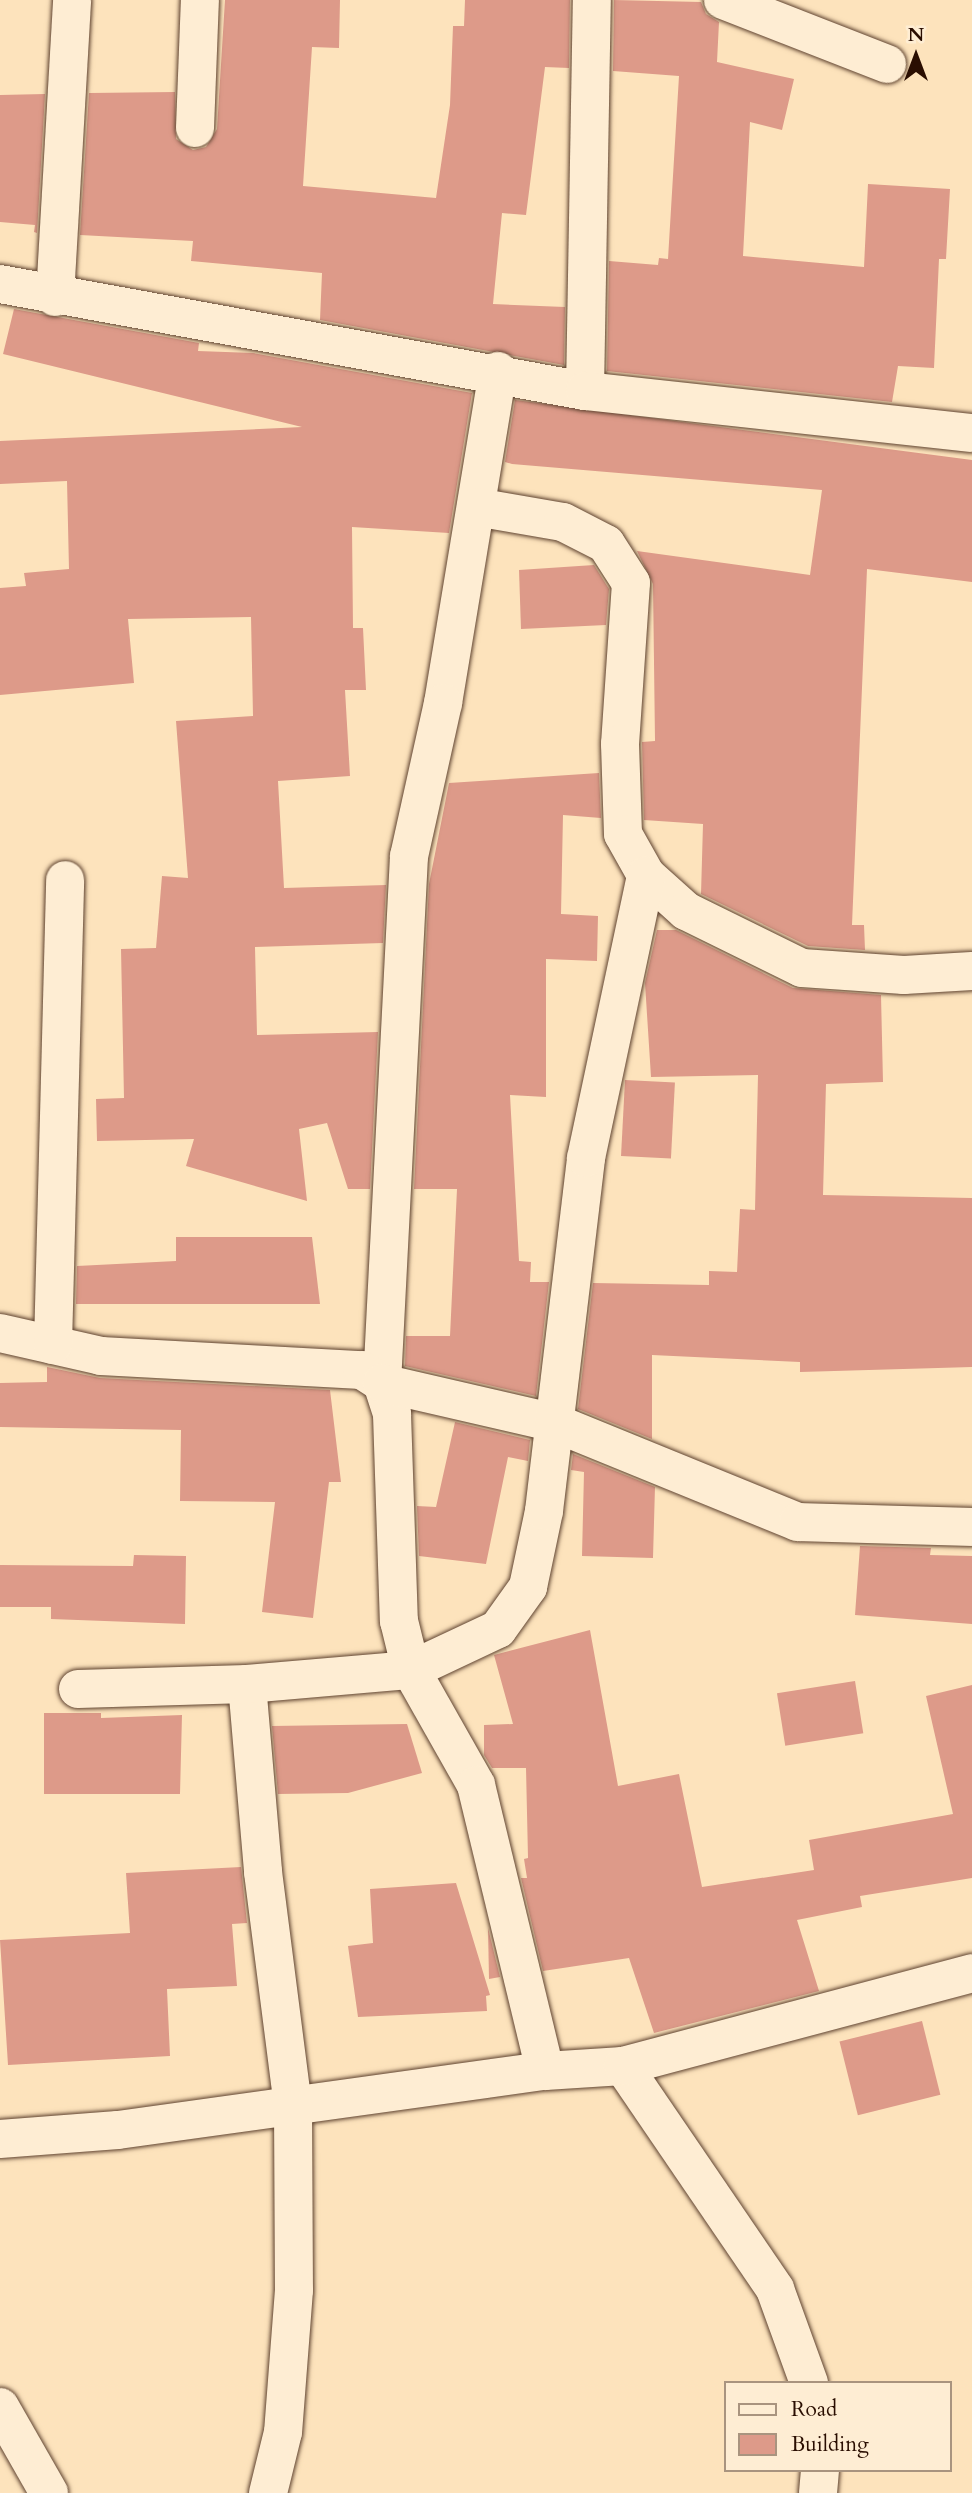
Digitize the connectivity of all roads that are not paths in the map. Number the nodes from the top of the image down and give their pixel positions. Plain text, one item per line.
1 (72, 0) edge
2 (200, 0) edge
3 (592, 0) edge
4 (723, 0) edge
5 (887, 64) dead end
6 (195, 128) dead end
7 (0, 284) edge
8 (55, 297) junction
9 (498, 371) junction
10 (585, 391) junction
11 (972, 433) edge
12 (476, 508) junction
13 (646, 875) junction
14 (65, 880) dead end
15 (972, 971) edge
16 (0, 1333) edge
17 (53, 1345) junction
18 (382, 1383) junction
19 (555, 1423) junction
20 (972, 1527) edge
21 (411, 1670) junction
22 (247, 1684) junction
23 (78, 1689) dead end
24 (972, 1973) edge
25 (623, 2066) junction
26 (545, 2071) junction
27 (293, 2106) junction
28 (0, 2139) edge
29 (808, 2381) edge
30 (0, 2407) edge
31 (820, 2472) edge
32 (49, 2493) edge
33 (268, 2493) edge
34 (818, 2493) edge

1 - 8 street
2 - 6 street
3 - 10 street
4 - 5 street
7 - 8 street
8 - 9 street
9 - 10 street
9 - 12 street
10 - 11 street
12 - 13 street
12 - 18 street
13 - 15 street
13 - 19 street
14 - 17 street
16 - 17 street
17 - 18 street
18 - 19 street
18 - 21 street
19 - 20 street
19 - 21 street
21 - 22 street
21 - 26 street
22 - 23 street
22 - 27 street
24 - 25 street
25 - 26 street
25 - 29 street
26 - 27 street
27 - 28 street
27 - 33 street
30 - 32 street
31 - 34 street

